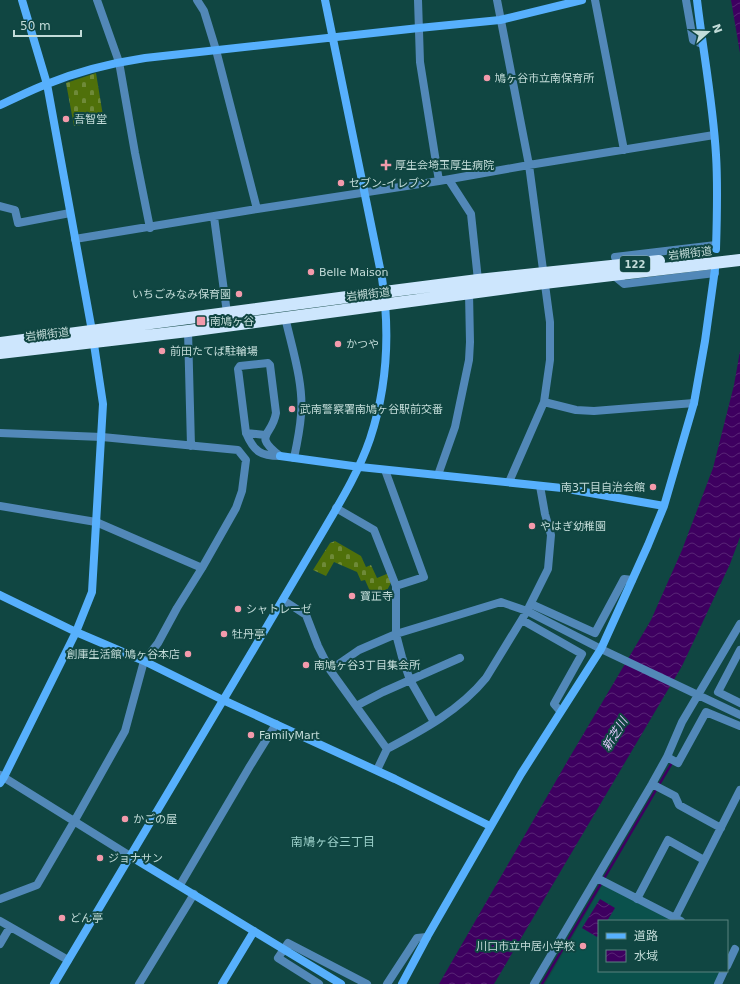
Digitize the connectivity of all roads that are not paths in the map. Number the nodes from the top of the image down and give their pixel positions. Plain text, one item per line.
1 (22, 0) edge
2 (97, 0) edge
3 (197, 0) edge
4 (325, 0) edge
5 (418, 0) edge
6 (497, 0) edge
7 (582, 0) edge
8 (595, 0) edge
9 (686, 0) edge
10 (697, 0) edge
11 (500, 20) junction
12 (419, 28) junction
13 (333, 37) junction
14 (702, 44) junction
15 (216, 50) junction
16 (119, 62) junction
17 (47, 84) junction
18 (0, 105) edge
19 (714, 135) junction
20 (624, 150) junction
21 (529, 165) junction
22 (449, 180) junction
23 (439, 181) junction
24 (365, 192) junction
25 (0, 206) edge
26 (257, 209) junction
27 (70, 213) junction
28 (214, 217) junction
29 (150, 228) junction
30 (75, 239) junction
31 (721, 252) junction
32 (740, 252) edge
33 (615, 257) dead end
34 (740, 260) edge
35 (613, 275) junction
36 (543, 278) junction
37 (478, 280) junction
38 (384, 292) junction
39 (469, 293) junction
40 (386, 305) junction
41 (226, 313) junction
42 (285, 318) junction
43 (188, 331) junction
44 (93, 336) junction
45 (0, 343) edge
46 (0, 353) edge
47 (544, 402) junction
48 (694, 403) junction
49 (0, 433) edge
50 (246, 433) junction
51 (265, 435) junction
52 (102, 437) junction
53 (191, 446) junction
54 (280, 456) junction
55 (294, 458) junction
56 (360, 468) junction
57 (385, 470) junction
58 (438, 475) junction
59 (509, 482) junction
60 (540, 486) junction
61 (0, 506) edge
62 (664, 506) junction
63 (336, 508) junction
64 (96, 522) junction
65 (202, 568) junction
66 (632, 580) junction
67 (396, 586) junction
68 (0, 595) edge
69 (283, 600) junction
70 (529, 608) junction
71 (522, 620) junction
72 (739, 628) edge
73 (76, 632) junction
74 (396, 634) junction
75 (601, 649) junction
76 (740, 650) edge
77 (460, 658) dead end
78 (144, 662) junction
79 (330, 670) junction
80 (410, 680) junction
81 (698, 695) junction
82 (223, 700) junction
83 (740, 703) edge
84 (356, 706) junction
85 (560, 711) junction
86 (740, 715) edge
87 (434, 722) junction
88 (276, 724) junction
89 (740, 726) edge
90 (387, 749) junction
91 (667, 757) junction
92 (377, 770) junction
93 (2, 779) edge
94 (652, 784) junction
95 (740, 790) edge
96 (75, 820) junction
97 (490, 826) junction
98 (721, 828) junction
99 (130, 856) junction
100 (704, 860) junction
101 (597, 878) junction
102 (180, 885) junction
103 (194, 894) junction
104 (0, 899) edge
105 (637, 899) junction
106 (678, 919) edge
107 (0, 921) edge
108 (10, 927) junction
109 (254, 930) junction
110 (427, 937) junction
111 (0, 944) edge
112 (728, 945) edge
113 (283, 949) junction
114 (738, 950) edge
115 (68, 960) junction
116 (728, 965) edge
117 (724, 972) edge
118 (314, 983) edge
119 (54, 984) edge
120 (139, 984) edge
121 (222, 984) edge
122 (341, 984) edge
123 (367, 984) edge
124 (387, 984) edge
125 (402, 984) edge
126 (534, 984) edge
127 (718, 984) edge

1 - 17 street
2 - 16 street
3 - 15 street
4 - 13 street
5 - 12 street
6 - 11 street
7 - 11 street
8 - 20 street
9 - 14 street
10 - 14 street
11 - 12 street
11 - 21 street
12 - 13 street
12 - 23 street
13 - 15 street
13 - 24 street
14 - 19 street
15 - 16 street
15 - 26 street
16 - 17 street
16 - 29 street
17 - 18 street
17 - 27 street
19 - 20 street
19 - 31 street
20 - 21 street
21 - 22 street
21 - 36 street
22 - 23 street
22 - 37 street
23 - 24 street
24 - 26 street
24 - 38 street
25 - 27 street
26 - 28 street
27 - 30 street
28 - 29 street
28 - 41 street
29 - 30 street
30 - 44 street
31 - 32 highway, 岩槻街道 / 122
31 - 33 street
31 - 34 highway, 岩槻街道 / 122
31 - 35 highway, 岩槻街道 / 122
31 - 36 highway, 岩槻街道 / 122
35 - 36 highway, 岩槻街道 / 122
35 - 48 street
36 - 37 highway, 岩槻街道 / 122
36 - 39 highway, 岩槻街道 / 122
36 - 47 street
37 - 38 highway, 岩槻街道 / 122
38 - 40 street
38 - 41 highway, 岩槻街道 / 122
39 - 40 highway, 岩槻街道 / 122
39 - 58 street
40 - 42 highway, 岩槻街道 / 122
40 - 56 street
41 - 44 highway, 岩槻街道 / 122
42 - 43 highway, 岩槻街道 / 122
42 - 55 street
43 - 44 highway, 岩槻街道 / 122
43 - 53 street
44 - 45 highway, 岩槻街道 / 122
44 - 46 highway, 岩槻街道 / 122
44 - 52 street
47 - 48 street
47 - 59 street
48 - 62 street
49 - 52 street
50 - 51 street
50 - 51 street
50 - 54 street
51 - 54 street
52 - 53 street
52 - 64 street
53 - 65 street
54 - 55 street
55 - 56 street
56 - 57 street
56 - 63 street
57 - 58 street
57 - 67 street
58 - 59 street
59 - 60 street
60 - 62 street
60 - 70 street
61 - 64 street
62 - 66 street
63 - 67 street
63 - 69 street
64 - 65 street
64 - 73 street
65 - 78 street
66 - 70 street
66 - 75 street
67 - 74 street
68 - 73 street
69 - 79 street
69 - 82 street
70 - 71 street
70 - 74 street
70 - 75 street
71 - 85 street
71 - 87 street
72 - 81 street
73 - 78 street
73 - 93 street
74 - 79 street
74 - 80 street
75 - 81 street
75 - 85 street
76 - 83 street
77 - 80 street
78 - 82 street
78 - 96 street
79 - 84 street
80 - 84 street
80 - 87 street
81 - 86 street
81 - 91 street
82 - 88 street
82 - 99 street
84 - 90 street
85 - 97 street
87 - 90 street
88 - 92 street
88 - 102 street
89 - 91 street
90 - 92 street
91 - 94 street
92 - 97 street
93 - 96 street
94 - 98 street
94 - 101 street
95 - 98 street
96 - 99 street
96 - 104 street
97 - 110 street
98 - 100 street
99 - 102 street
99 - 115 street
100 - 105 street
100 - 106 street
101 - 105 street
101 - 126 street
102 - 103 street
103 - 109 street
103 - 120 street
105 - 106 street
107 - 108 street
108 - 111 street
108 - 115 street
109 - 113 street
109 - 121 street
110 - 124 street
110 - 125 street
112 - 114 street
113 - 118 street
113 - 122 street
113 - 123 street
114 - 116 street
115 - 119 street
117 - 127 street

